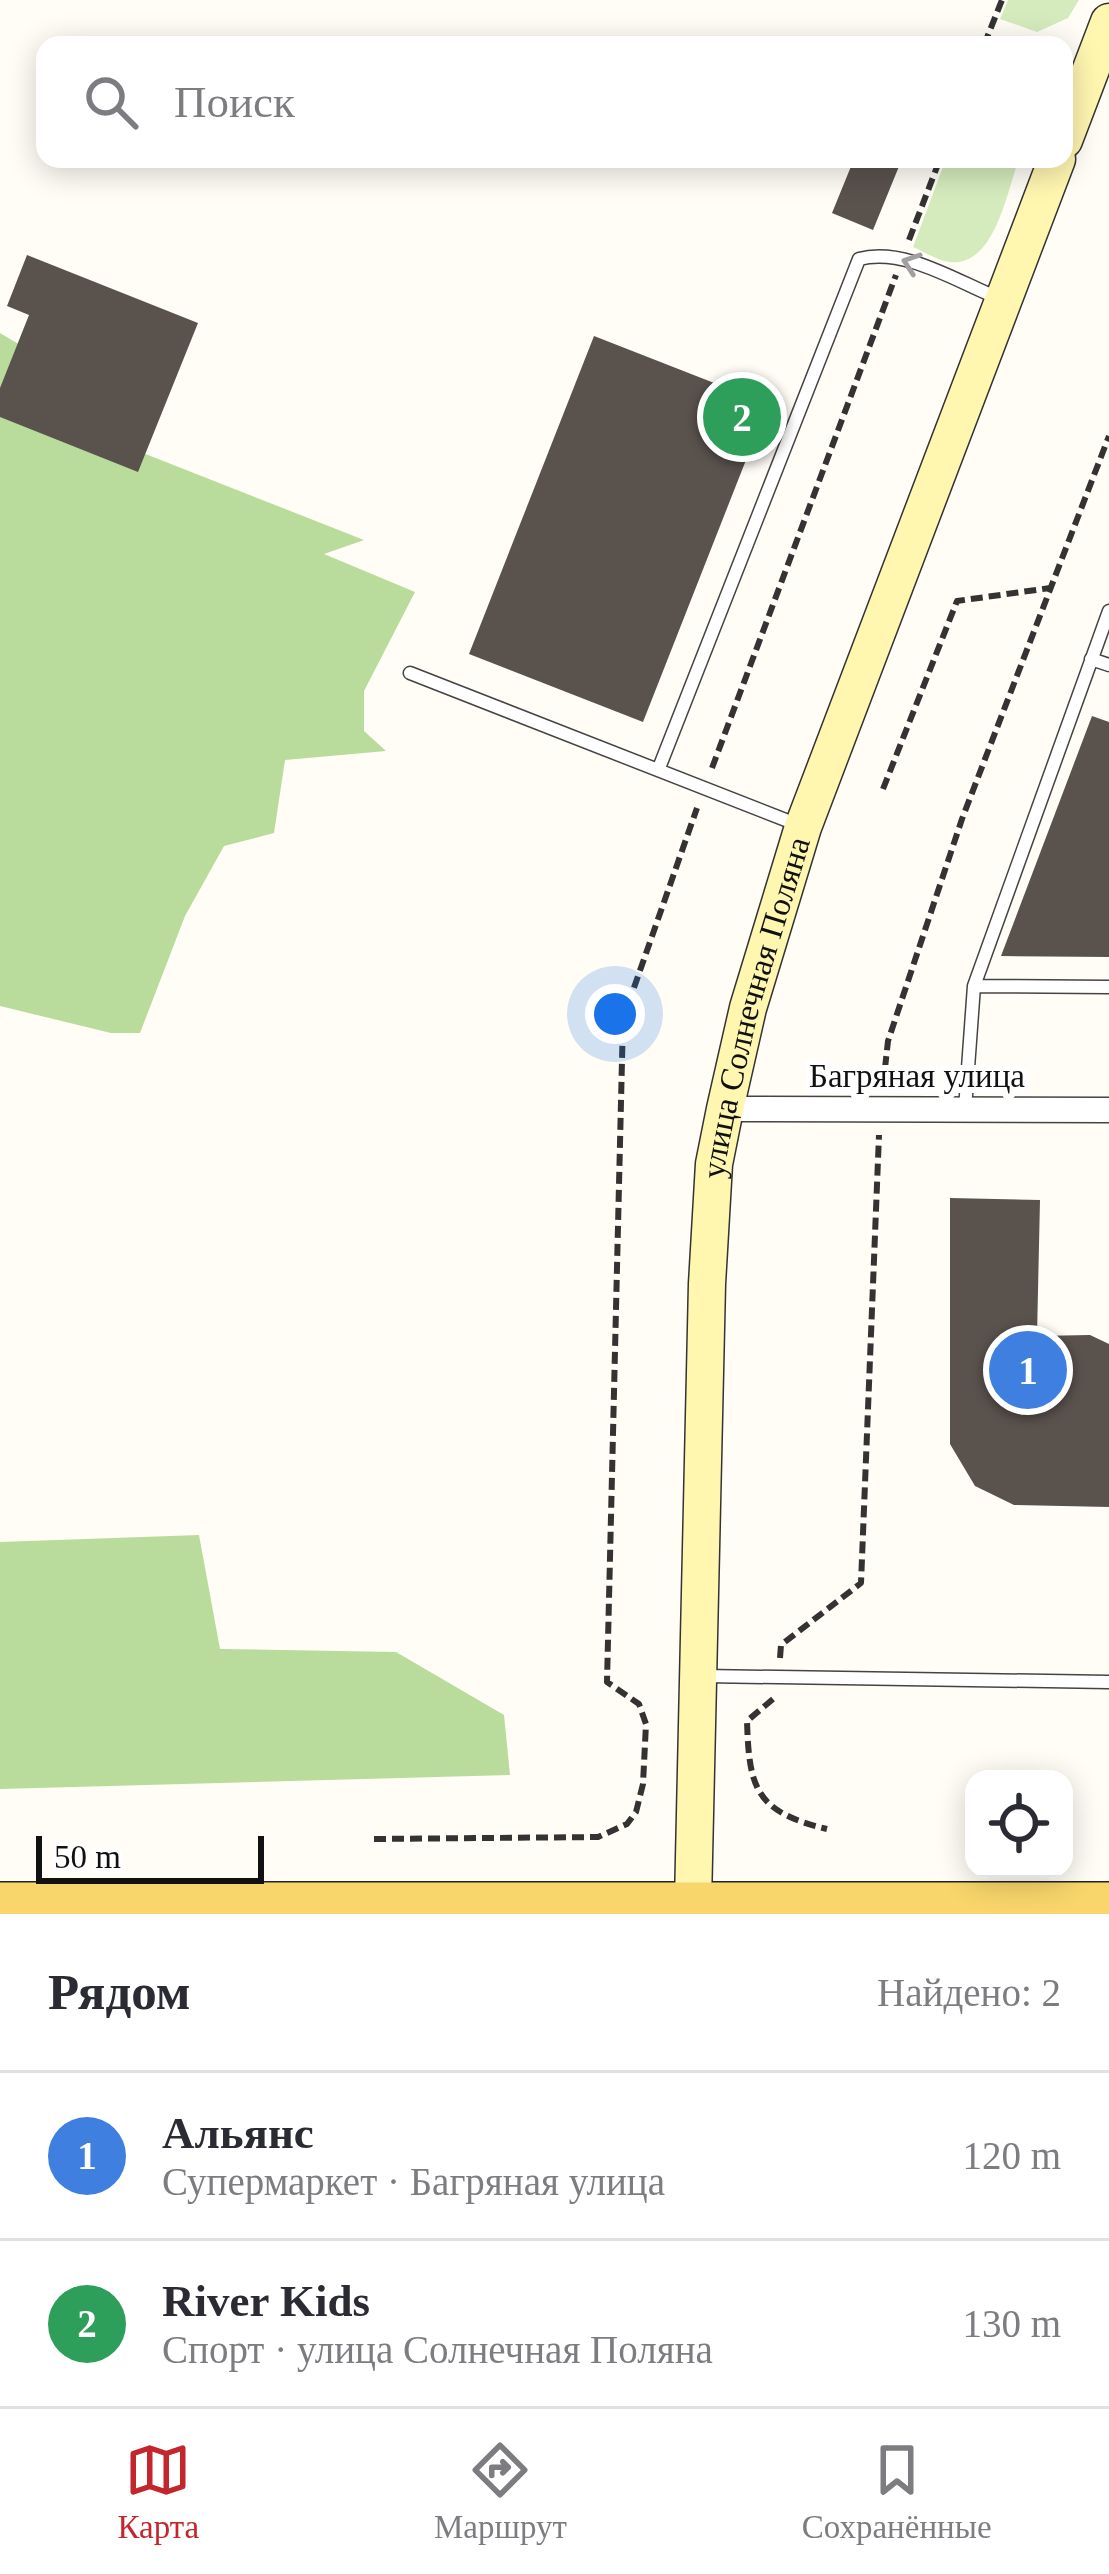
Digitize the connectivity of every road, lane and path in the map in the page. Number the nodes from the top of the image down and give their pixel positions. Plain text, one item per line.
1 (1001, 0) edge
2 (1109, 22) edge
3 (987, 36) edge
4 (1073, 116) edge
5 (937, 168) edge
6 (1054, 168) edge
7 (902, 259) junction
8 (1004, 300) junction
9 (1109, 436) edge
10 (1051, 588) junction
11 (1109, 610) edge
12 (1091, 658) junction
13 (1109, 665) edge
14 (410, 673) dead end
15 (659, 768) junction
16 (705, 787) junction
17 (883, 789) dead end
18 (802, 827) junction
19 (974, 986) junction
20 (1109, 987) edge
21 (725, 1109) junction
22 (880, 1109) junction
23 (965, 1109) junction
24 (1109, 1110) edge
25 (697, 1676) junction
26 (779, 1677) junction
27 (1109, 1682) edge
28 (827, 1829) dead end
29 (374, 1839) dead end
30 (0, 1902) edge
31 (1109, 1902) edge
32 (693, 1908) edge

1 - 3 path
2 - 4 street
5 - 7 path
6 - 8 street, улица Солнечная Поляна
8 -> 7 lane
7 - 15 lane
7 - 16 path
8 - 18 street, улица Солнечная Поляна
9 - 10 path
10 - 17 path
10 - 22 path
11 - 12 lane
12 - 13 lane
12 - 19 lane
14 - 15 lane
15 - 16 lane
16 - 18 lane
16 - 29 path
18 - 21 street, улица Солнечная Поляна
19 - 20 lane
19 - 23 lane
21 - 22 street, Багряная улица
21 - 25 street, улица Солнечная Поляна
22 - 23 street, Багряная улица
22 - 26 path
23 - 24 street, Багряная улица
25 - 26 lane
25 - 32 street, улица Солнечная Поляна
26 - 27 lane
26 - 28 path
30 - 32 main road
31 - 32 main road

